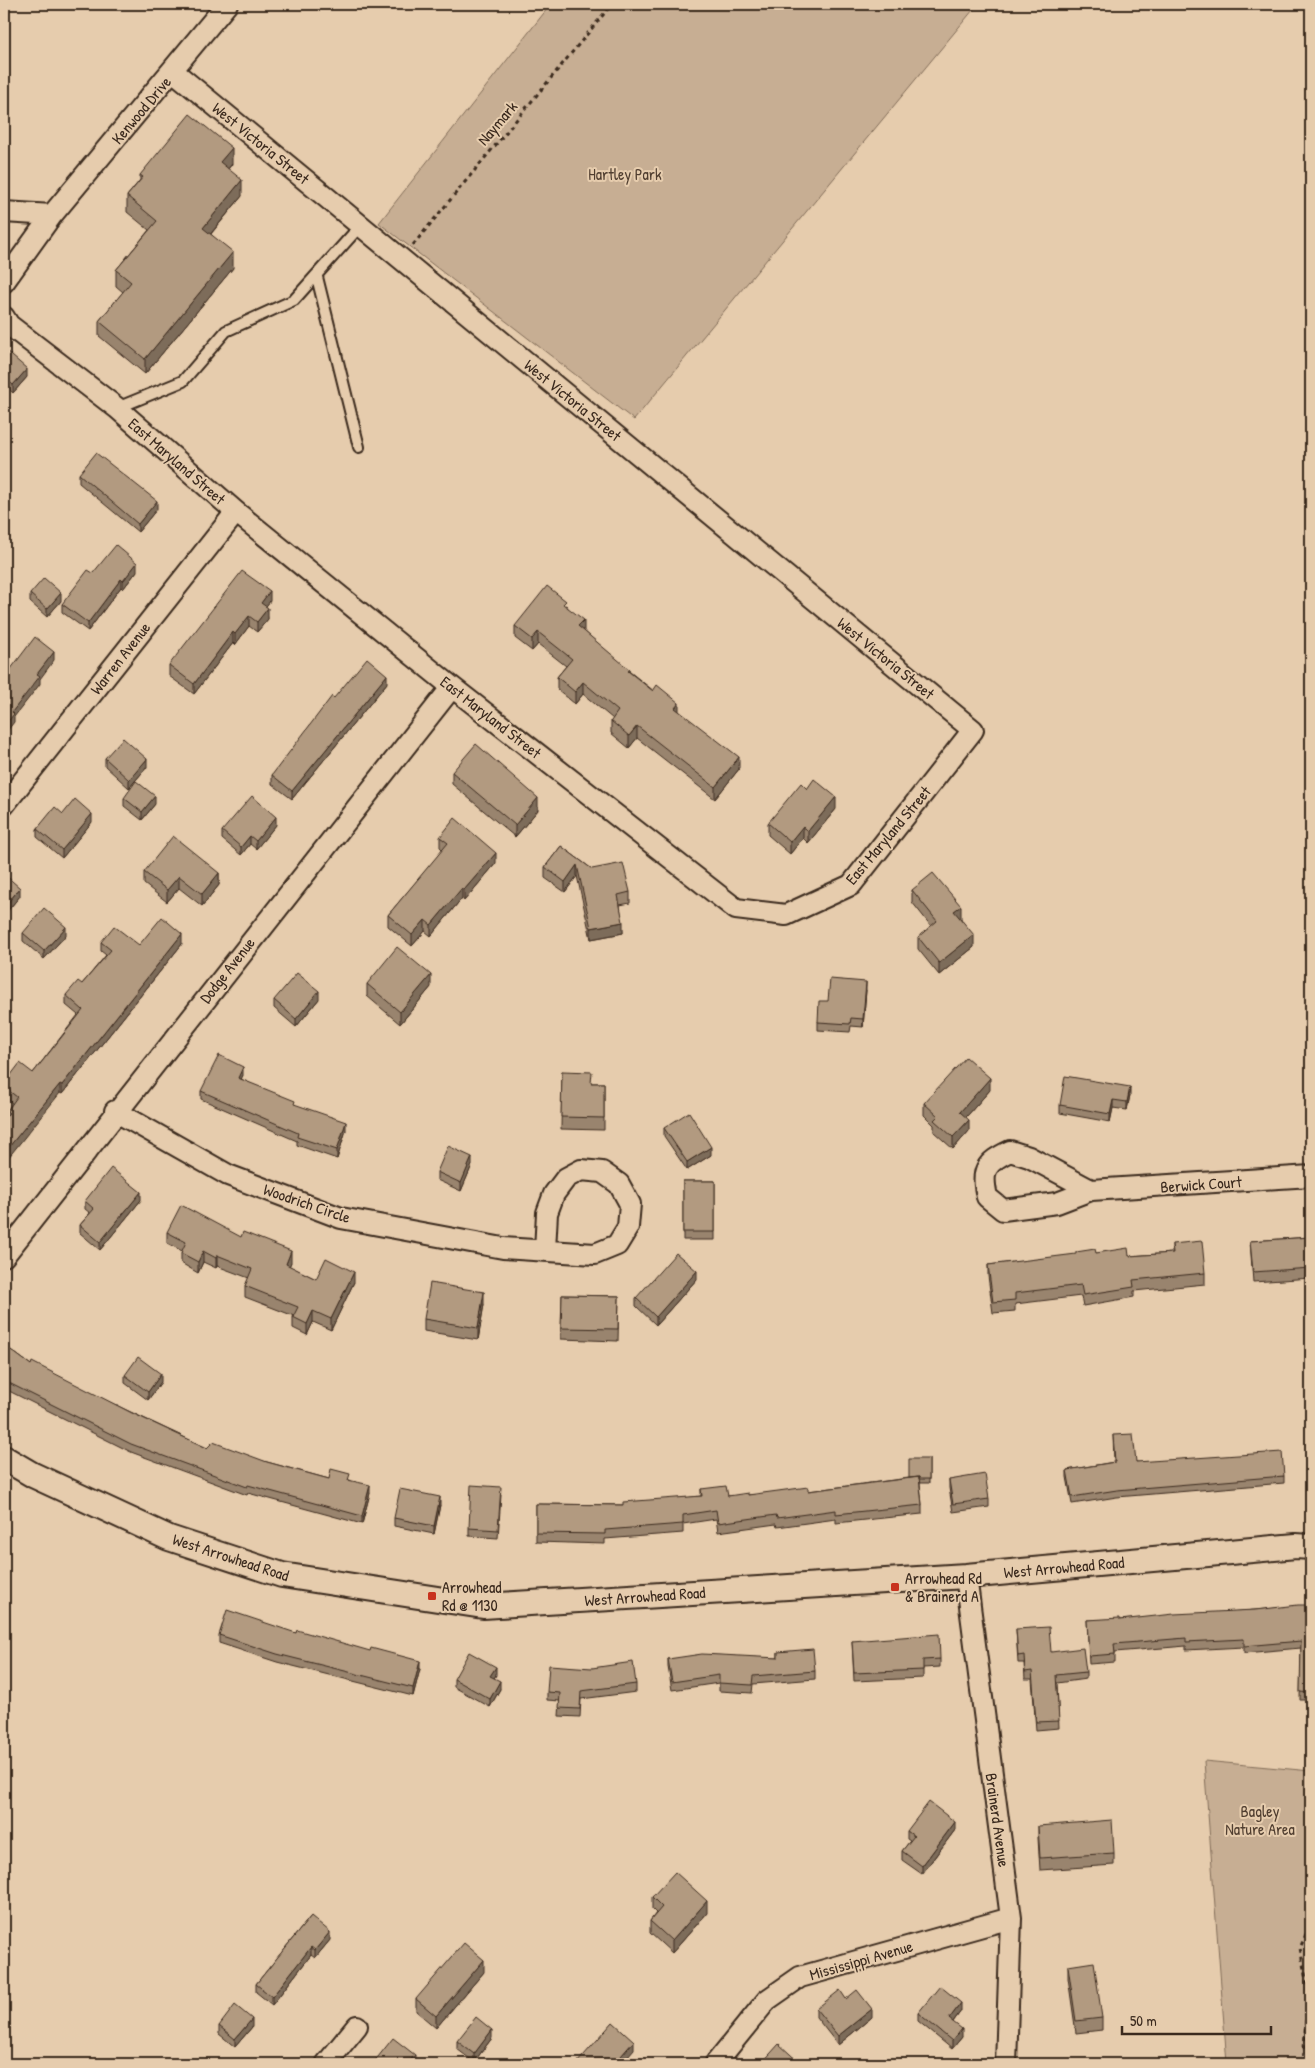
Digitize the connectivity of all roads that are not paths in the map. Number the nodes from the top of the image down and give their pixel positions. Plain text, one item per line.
1 (228, 4) edge
2 (173, 71) junction
3 (4, 212) edge
4 (52, 215) junction
5 (361, 225) junction
6 (318, 277) junction
7 (4, 282) edge
8 (4, 317) edge
9 (117, 408) junction
10 (358, 447) dead end
11 (236, 512) junction
12 (452, 686) junction
13 (973, 730) joint
14 (4, 805) edge
15 (115, 1111) junction
16 (1311, 1176) edge
17 (1091, 1190) junction
18 (545, 1250) junction
19 (4, 1256) edge
20 (4, 1458) edge
21 (1311, 1547) edge
22 (966, 1576) junction
23 (1011, 1918) junction
24 (357, 2026) dead end
25 (326, 2064) edge
26 (715, 2064) edge
27 (1006, 2064) edge

1 - 2 street, Kenwood Drive
2 - 4 street, Kenwood Drive
2 - 5 street, West Victoria Street
3 - 4 street
4 - 7 street, Kenwood Drive
5 - 6 lane
5 - 13 street, West Victoria Street
6 - 9 lane
6 - 10 lane
8 - 9 street, East Maryland Street
9 - 11 street, East Maryland Street
11 - 12 street, East Maryland Street
11 - 14 street, Warren Avenue
12 - 13 street, East Maryland Street
12 - 15 street, Dodge Avenue
15 - 18 street, Woodrich Circle
15 - 19 street, Dodge Avenue
16 - 17 street, Berwick Court
17 - 17 street, Berwick Court
18 - 18 street, Woodrich Circle
20 - 22 street, West Arrowhead Road
21 - 22 street, West Arrowhead Road
22 - 23 street, Brainerd Avenue
23 - 26 street, Mississippi Avenue
23 - 27 street, Brainerd Avenue
24 - 25 street

